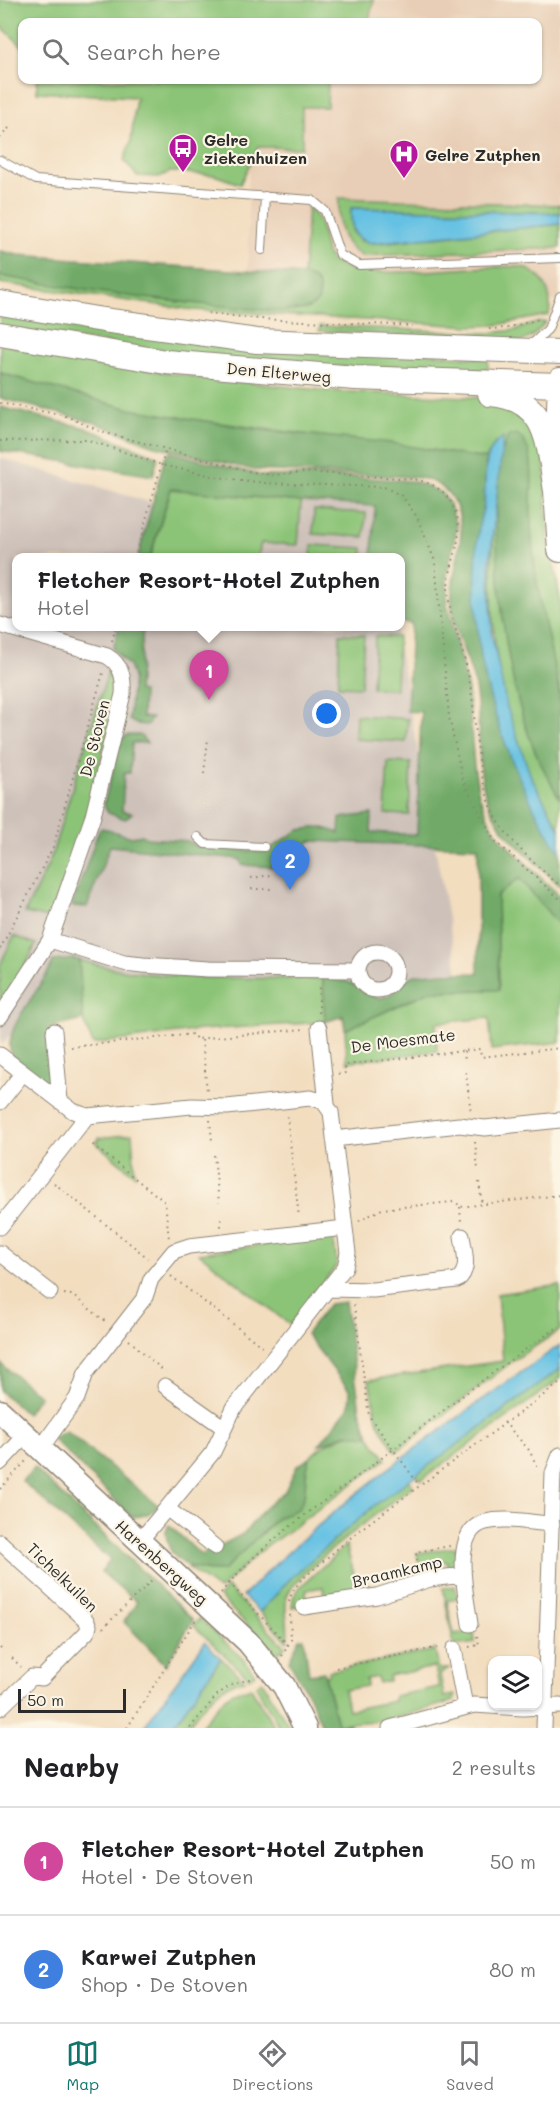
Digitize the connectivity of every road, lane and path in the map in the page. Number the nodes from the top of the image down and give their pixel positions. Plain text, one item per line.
1 (9, 129) dead end
2 (0, 138) edge
3 (0, 160) edge
4 (265, 196) junction
5 (262, 250) dead end
6 (560, 258) edge
7 (560, 296) edge
8 (0, 303) edge
9 (200, 313) dead end
10 (553, 320) junction
11 (417, 326) dead end
12 (485, 329) dead end
13 (0, 334) edge
14 (514, 351) junction
15 (560, 352) edge
16 (166, 362) junction
17 (560, 380) edge
18 (560, 385) edge
19 (0, 403) edge
20 (0, 441) edge
21 (166, 449) junction
22 (162, 465) junction
23 (556, 491) junction
24 (560, 550) edge
25 (136, 553) edge
26 (21, 631) edge
27 (107, 656) junction
28 (208, 739) dead end
29 (204, 773) dead end
30 (198, 837) dead end
31 (264, 847) dead end
32 (272, 875) dead end
33 (251, 878) dead end
34 (560, 886) edge
35 (251, 889) dead end
36 (271, 889) dead end
37 (560, 899) edge
38 (50, 940) junction
39 (0, 949) edge
40 (358, 970) dead end
41 (320, 971) junction
42 (0, 1017) edge
43 (319, 1028) junction
44 (54, 1031) dead end
45 (202, 1038) junction
46 (56, 1048) junction
47 (560, 1048) edge
48 (464, 1051) junction
49 (0, 1055) edge
50 (465, 1062) dead end
51 (23, 1072) junction
52 (324, 1076) junction
53 (60, 1101) junction
54 (285, 1101) junction
55 (0, 1102) edge
56 (327, 1104) junction
57 (208, 1105) junction
58 (87, 1116) junction
59 (560, 1120) edge
60 (75, 1131) junction
61 (334, 1139) junction
62 (212, 1141) dead end
63 (214, 1155) dead end
64 (479, 1182) dead end
65 (560, 1195) edge
66 (219, 1203) dead end
67 (482, 1205) junction
68 (345, 1226) junction
69 (0, 1227) edge
70 (300, 1233) junction
71 (462, 1236) dead end
72 (0, 1253) edge
73 (171, 1253) junction
74 (329, 1289) junction
75 (352, 1290) junction
76 (50, 1292) dead end
77 (560, 1326) edge
78 (560, 1383) edge
79 (165, 1386) dead end
80 (0, 1411) edge
81 (504, 1422) junction
82 (223, 1427) junction
83 (34, 1442) junction
84 (392, 1450) junction
85 (560, 1455) edge
86 (0, 1462) edge
87 (553, 1473) junction
88 (419, 1485) junction
89 (0, 1489) edge
90 (168, 1509) junction
91 (552, 1524) junction
92 (0, 1542) edge
93 (139, 1542) junction
94 (465, 1544) junction
95 (215, 1547) dead end
96 (166, 1566) junction
97 (463, 1575) junction
98 (555, 1579) edge
99 (420, 1582) junction
100 (229, 1583) junction
101 (209, 1605) junction
102 (297, 1608) joint
103 (470, 1624) dead end
104 (89, 1626) junction
105 (289, 1646) dead end
106 (432, 1649) dead end
107 (454, 1649) dead end
108 (336, 1668) dead end
109 (465, 1706) junction
110 (552, 1706) edge
111 (0, 1708) edge
112 (127, 1728) edge
113 (305, 1728) edge
114 (390, 1728) edge
115 (544, 1728) edge

1 - 2 path
3 - 4 lane
4 - 5 lane
4 - 6 lane
7 - 10 lane
8 - 14 main road, Den Elterweg
9 - 11 path
10 - 12 path
10 - 14 lane
13 - 16 main road, Den Elterweg
14 - 15 main road, Den Elterweg
16 - 18 main road, Den Elterweg
16 - 23 main road
17 - 18 main road
18 - 23 main road
19 - 21 path
20 - 22 path
21 - 22 path
21 - 34 path
22 - 25 path
22 - 37 path
23 - 24 main road
26 - 27 street
27 - 38 street, De Stoven
27 - 39 path
28 - 29 path
30 - 31 lane
32 - 33 path
35 - 36 path
38 - 41 street
38 - 42 street, De Stoven
40 - 41 street
41 - 43 path
43 - 45 path
43 - 52 street
44 - 46 street
45 - 46 path
45 - 57 path
46 - 53 street
47 - 48 path, De Moesmate
48 - 50 path
48 - 52 path, De Moesmate
49 - 51 street
51 - 53 street
51 - 55 street
52 - 56 street
53 - 58 street
54 - 56 street
54 - 57 street
54 - 70 path
56 - 61 street
57 - 58 street
57 - 62 path
58 - 60 street
59 - 61 street
60 - 69 street
60 - 73 path
61 - 68 street
63 - 66 path
64 - 67 path
65 - 67 path
67 - 68 path
68 - 70 street
68 - 74 street
70 - 73 street
71 - 75 street
72 - 76 street
73 - 83 street
74 - 75 street
74 - 82 street
75 - 84 path
77 - 84 path
78 - 81 path
79 - 82 street
80 - 83 street, Harenbergweg
81 - 87 path
81 - 88 path
82 - 90 street
83 - 86 street
83 - 89 path
83 - 93 street, Harenbergweg
84 - 88 path
84 - 100 path
85 - 87 street
87 - 91 street
88 - 102 path
90 - 93 street
90 - 95 street
91 - 94 street
91 - 98 street
92 - 104 street, Tichelkuilen
93 - 96 street, Harenbergweg
94 - 97 street, Braamkamp
94 - 99 path
96 - 101 street, Harenbergweg
96 - 104 path
97 - 99 street, Braamkamp
97 - 103 street, Braamkamp
98 - 110 street
99 - 102 street, Braamkamp
100 - 101 path
100 - 105 path
101 - 112 path
101 - 113 street, Harenbergweg
104 - 111 street, Tichelkuilen
106 - 108 path
107 - 109 street
109 - 110 street
109 - 114 street
110 - 115 street

